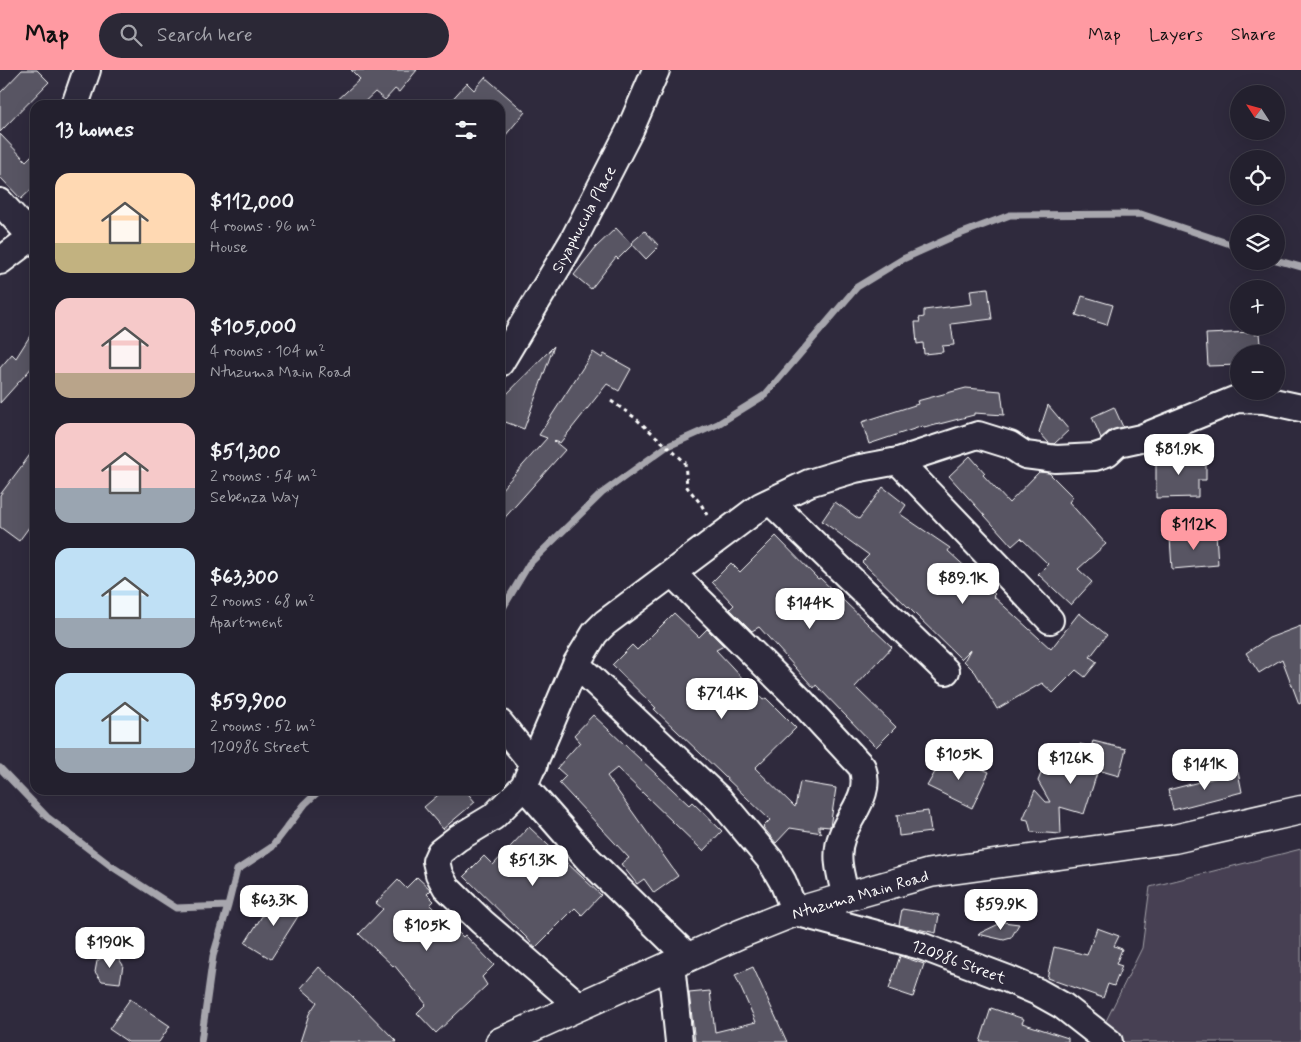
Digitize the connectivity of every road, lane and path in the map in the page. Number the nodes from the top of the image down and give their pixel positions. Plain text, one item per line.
1 (87, 70) edge
2 (656, 70) edge
3 (77, 100) edge
4 (0, 202) edge
5 (30, 236) edge
6 (30, 241) edge
7 (0, 261) edge
8 (505, 355) edge
9 (611, 401) dead end
10 (1301, 408) edge
11 (898, 461) junction
12 (771, 502) junction
13 (705, 548) junction
14 (672, 573) junction
15 (1050, 620) dead end
16 (576, 664) junction
17 (946, 671) dead end
18 (505, 732) edge
19 (529, 775) junction
20 (1301, 810) edge
21 (846, 897) junction
22 (795, 912) junction
23 (679, 961) junction
24 (578, 1006) junction
25 (500, 1042) edge
26 (680, 1042) edge
27 (1110, 1042) edge

1 - 3 street
2 - 8 street, Siyaphucula Place
4 - 5 street
6 - 7 street
9 - 13 path
10 - 11 street
11 - 12 street
11 - 15 street
12 - 13 street
12 - 17 street
13 - 14 street
14 - 16 street
14 - 21 street
16 - 19 street
16 - 22 street
18 - 19 street
19 - 23 street
19 - 24 street
20 - 21 main road, Ntuzuma Main Road
21 - 22 main road, Ntuzuma Main Road
22 - 23 main road, Ntuzuma Main Road
22 - 27 street, 120986 Street
23 - 24 main road, Ntuzuma Main Road
23 - 26 street
24 - 25 main road, Ntuzuma Main Road

